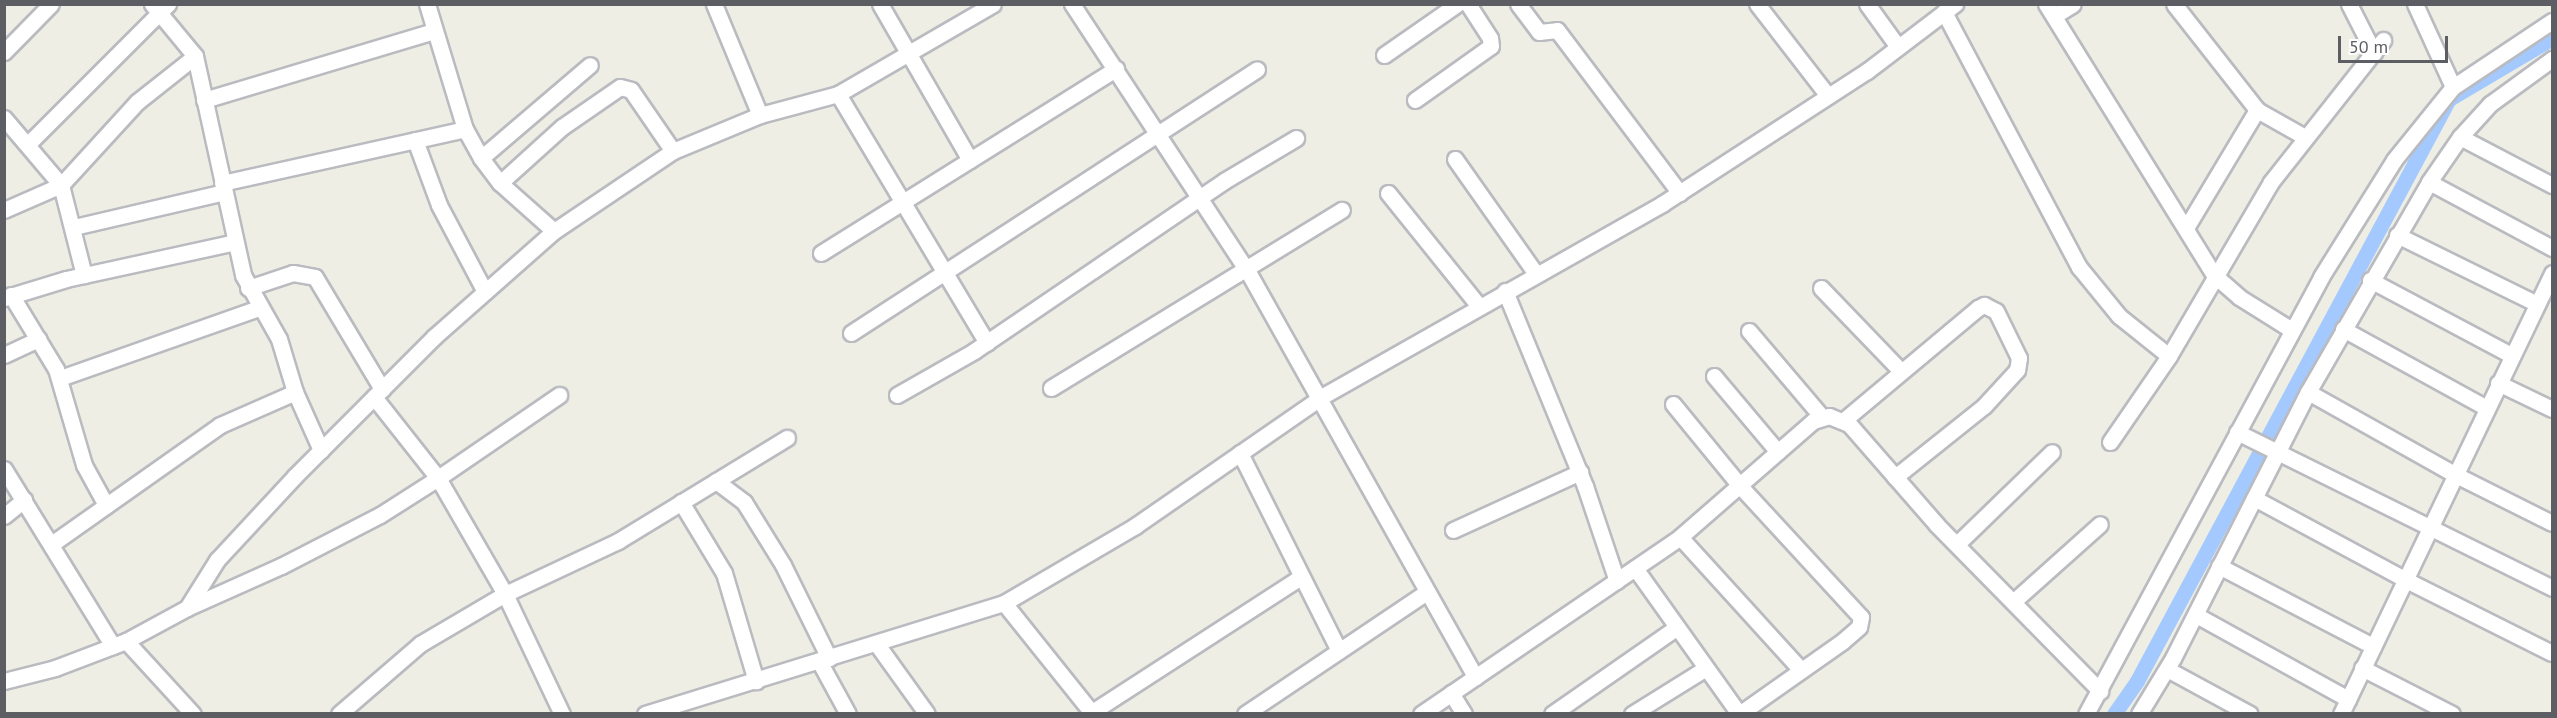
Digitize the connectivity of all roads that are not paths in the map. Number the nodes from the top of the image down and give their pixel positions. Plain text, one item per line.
1 (51, 4) edge
2 (427, 4) edge
3 (714, 4) edge
4 (880, 4) edge
5 (993, 4) edge
6 (1072, 4) edge
7 (1457, 4) edge
8 (1468, 4) edge
9 (1518, 4) edge
10 (1757, 4) edge
11 (1867, 4) edge
12 (2073, 4) edge
13 (2174, 4) edge
14 (2349, 4) edge
15 (2416, 5) edge
16 (160, 7) edge
17 (1950, 8) edge
18 (2050, 10) edge
19 (2553, 21) edge
20 (434, 31) junction
21 (1898, 47) junction
22 (4, 52) edge
23 (907, 53) junction
24 (1384, 55) dead end
25 (195, 56) junction
26 (2551, 62) edge
27 (590, 65) dead end
28 (1116, 69) junction
29 (1257, 69) dead end
30 (2453, 87) junction
31 (838, 94) junction
32 (1828, 96) junction
33 (204, 100) junction
34 (1415, 100) dead end
35 (2257, 110) junction
36 (760, 115) junction
37 (4, 118) edge
38 (465, 129) junction
39 (1158, 135) junction
40 (2305, 137) junction
41 (2460, 137) junction
42 (1296, 138) dead end
43 (415, 140) junction
44 (29, 143) junction
45 (674, 151) junction
46 (481, 158) junction
47 (1455, 159) dead end
48 (970, 160) junction
49 (2429, 182) junction
50 (500, 183) junction
51 (61, 185) junction
52 (2553, 185) edge
53 (223, 188) junction
54 (1680, 192) junction
55 (1388, 193) dead end
56 (1201, 196) junction
57 (904, 201) junction
58 (4, 210) edge
59 (1342, 210) dead end
60 (74, 227) junction
61 (2186, 228) junction
62 (554, 231) junction
63 (2397, 235) junction
64 (235, 242) junction
65 (2553, 248) edge
66 (821, 253) dead end
67 (1246, 270) junction
68 (945, 272) junction
69 (2553, 273) edge
70 (1536, 274) junction
71 (84, 275) junction
72 (2214, 275) junction
73 (2370, 280) junction
74 (249, 288) junction
75 (1821, 288) dead end
76 (1505, 291) junction
77 (484, 292) junction
78 (8, 297) edge
79 (2537, 304) junction
80 (1479, 306) junction
81 (259, 308) junction
82 (2343, 328) junction
83 (2292, 330) junction
84 (1749, 331) dead end
85 (851, 333) dead end
86 (38, 339) junction
87 (987, 343) junction
88 (4, 355) edge
89 (2511, 355) junction
90 (2169, 356) junction
91 (1901, 371) junction
92 (1714, 376) dead end
93 (60, 378) junction
94 (2498, 382) junction
95 (1052, 388) dead end
96 (295, 392) junction
97 (2308, 392) junction
98 (378, 393) junction
99 (559, 395) dead end
100 (897, 395) dead end
101 (1320, 397) junction
102 (1673, 404) dead end
103 (2485, 407) junction
104 (2553, 409) edge
105 (1822, 417) junction
106 (1844, 420) junction
107 (2243, 434) junction
108 (787, 438) dead end
109 (2110, 442) dead end
110 (2272, 447) junction
111 (321, 450) junction
112 (1778, 452) junction
113 (2052, 452) dead end
114 (1239, 453) junction
115 (4, 469) edge
116 (1580, 472) junction
117 (2456, 475) junction
118 (1895, 477) junction
119 (438, 478) junction
120 (716, 481) junction
121 (1740, 486) junction
122 (2254, 498) junction
123 (24, 500) junction
124 (681, 502) junction
125 (106, 505) junction
126 (4, 516) edge
127 (2100, 524) dead end
128 (2553, 524) edge
129 (2432, 527) junction
130 (1453, 530) dead end
131 (1680, 537) junction
132 (53, 543) junction
133 (1957, 544) junction
134 (2219, 566) junction
135 (1635, 568) junction
136 (1301, 577) junction
137 (2406, 580) junction
138 (1617, 581) junction
139 (2553, 588) edge
140 (1425, 593) junction
141 (505, 594) junction
142 (2014, 602) junction
143 (1004, 603) junction
144 (188, 608) junction
145 (2196, 615) junction
146 (1677, 627) junction
147 (120, 643) junction
148 (876, 644) junction
149 (2373, 646) junction
150 (1339, 651) junction
151 (2553, 653) edge
152 (824, 659) junction
153 (1706, 668) junction
154 (2362, 668) junction
155 (2167, 669) junction
156 (1801, 670) junction
157 (1475, 676) junction
158 (4, 681) edge
159 (756, 681) junction
160 (2100, 691) junction
161 (1451, 693) junction
162 (2348, 699) junction
163 (1093, 713) edge
164 (194, 714) edge
165 (339, 714) edge
166 (562, 714) edge
167 (645, 714) edge
168 (848, 714) edge
169 (927, 714) edge
170 (1245, 714) edge
171 (1421, 714) edge
172 (1464, 714) edge
173 (1552, 714) edge
174 (1632, 714) edge
175 (1739, 714) edge
176 (2086, 714) edge
177 (2139, 714) edge
178 (2250, 714) edge
179 (2341, 714) edge
180 (2452, 714) edge

1 - 22 street
2 - 20 street
3 - 36 street
4 - 23 street
5 - 23 street
6 - 28 street
7 - 24 street
8 - 34 street
9 - 54 street
10 - 32 street
11 - 21 street
12 - 18 street
13 - 35 street
14 - 40 street
15 - 30 street
16 - 25 street
16 - 44 street
17 - 21 street
17 - 90 street
18 - 61 street
19 - 30 street
20 - 33 street
20 - 38 street
21 - 32 street
23 - 31 street
23 - 48 street
25 - 33 street
25 - 51 street
26 - 41 street
27 - 46 street
28 - 39 street
28 - 48 street
29 - 39 street
30 - 83 street
31 - 36 street
31 - 57 street
32 - 54 street
33 - 53 street
35 - 40 street
35 - 61 street
36 - 45 street
37 - 44 street
38 - 43 street
38 - 46 street
39 - 56 street
39 - 68 street
40 - 72 street
41 - 49 street
41 - 52 street
42 - 56 street
43 - 53 street
43 - 77 street
44 - 51 street
45 - 50 street
45 - 62 street
46 - 50 street
47 - 70 street
48 - 57 street
49 - 63 street
49 - 65 street
50 - 62 street
51 - 58 street
51 - 60 street
53 - 60 street
53 - 64 street
54 - 70 street
55 - 80 street
56 - 67 street
56 - 87 street
57 - 66 street
57 - 68 street
59 - 67 street
60 - 71 street
61 - 72 street
62 - 77 street
63 - 73 street
63 - 79 street
64 - 71 street
64 - 74 street
67 - 95 street
67 - 101 street
68 - 85 street
68 - 87 street
69 - 79 street
70 - 76 street
71 - 78 street
72 - 83 street
72 - 90 street
73 - 82 street
73 - 89 street
74 - 81 street
74 - 98 street
75 - 91 street
76 - 80 street
76 - 116 street
77 - 98 street
78 - 86 street
79 - 89 street
80 - 101 street
81 - 93 street
81 - 96 street
82 - 97 street
82 - 103 street
83 - 107 street
84 - 105 street
86 - 88 street
86 - 93 street
87 - 100 street
89 - 94 street
90 - 109 street
91 - 106 street
91 - 118 street
92 - 112 street
93 - 125 street
94 - 103 street
94 - 104 street
96 - 111 street
96 - 125 street
97 - 110 street
97 - 117 street
98 - 111 street
98 - 119 street
99 - 119 street
101 - 114 street
101 - 140 street
102 - 121 street
103 - 117 street
105 - 106 street
105 - 112 street
106 - 118 street
107 - 110 street
107 - 160 street
108 - 120 street
110 - 122 street
110 - 129 street
111 - 144 street
112 - 121 street
113 - 133 street
114 - 136 street
114 - 143 street
115 - 123 street
116 - 130 street
116 - 138 street
117 - 128 street
117 - 129 street
118 - 133 street
119 - 141 street
119 - 144 street
120 - 124 street
120 - 152 street
121 - 131 street
121 - 156 street
122 - 134 street
122 - 137 street
123 - 126 street
123 - 132 street
124 - 141 street
124 - 159 street
125 - 132 street
127 - 142 street
129 - 137 street
129 - 139 street
131 - 135 street
131 - 156 street
132 - 147 street
133 - 142 street
134 - 145 street
134 - 149 street
135 - 138 street
135 - 146 street
136 - 150 street
136 - 163 street
137 - 149 street
137 - 151 street
138 - 157 street
140 - 150 street
140 - 157 street
141 - 165 street
141 - 166 street
142 - 160 street
143 - 148 street
143 - 163 street
144 - 147 street
145 - 155 street
145 - 162 street
146 - 153 street
146 - 173 street
147 - 158 street
147 - 164 street
148 - 152 street
148 - 169 street
149 - 154 street
150 - 170 street
152 - 159 street
152 - 168 street
153 - 174 street
153 - 175 street
154 - 162 street
154 - 180 street
155 - 177 street
155 - 178 street
156 - 175 street
157 - 161 street
159 - 167 street
160 - 176 street
161 - 171 street
161 - 172 street
162 - 179 street

